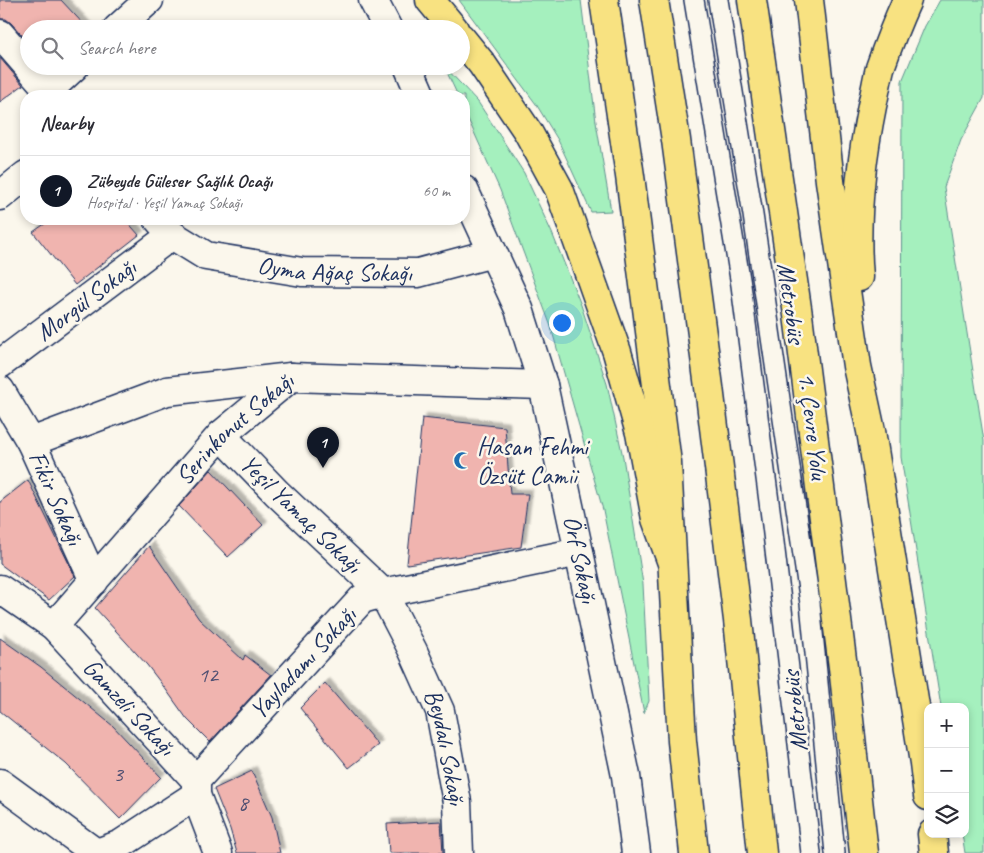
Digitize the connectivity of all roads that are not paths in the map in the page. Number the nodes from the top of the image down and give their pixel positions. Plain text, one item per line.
1 (148, 0) edge
2 (373, 0) edge
3 (430, 0) edge
4 (604, 0) edge
5 (654, 0) edge
6 (694, 0) edge
7 (718, 0) edge
8 (752, 0) edge
9 (809, 0) edge
10 (907, 0) edge
11 (127, 20) edge
12 (383, 20) edge
13 (447, 20) edge
14 (0, 34) edge
15 (470, 49) edge
16 (20, 57) edge
17 (35, 75) edge
18 (67, 75) edge
19 (412, 75) edge
20 (48, 90) edge
21 (54, 90) edge
22 (418, 90) edge
23 (20, 181) edge
24 (0, 196) edge
25 (470, 203) edge
26 (165, 227) edge
27 (493, 253) junction
28 (0, 364) edge
29 (292, 377) junction
30 (543, 385) junction
31 (0, 390) edge
32 (871, 431) junction
33 (221, 435) junction
34 (31, 442) junction
35 (579, 552) junction
36 (672, 563) junction
37 (94, 581) junction
38 (0, 590) edge
39 (383, 593) junction
40 (54, 626) junction
41 (0, 784) edge
42 (196, 788) junction
43 (928, 793) edge
44 (932, 838) edge
45 (96, 853) edge
46 (218, 853) edge
47 (459, 853) edge
48 (636, 853) edge
49 (694, 853) edge
50 (762, 853) edge
51 (811, 853) edge
52 (835, 853) edge
53 (864, 853) edge
54 (934, 853) edge

1 - 11 street
2 - 12 street
3 - 13 highway
4 - 36 highway
5 - 50 highway
6 - 51 lane, Metrobüs
7 - 52 lane, Metrobüs
8 - 53 highway, 1. Çevre Yolu
9 - 32 highway
10 - 32 highway
14 - 16 street
15 - 36 highway
17 - 20 street
18 - 21 street
19 - 22 street
23 - 24 street
25 - 27 street, Örf Sokağı
26 - 27 street, Oyma Ağaç Sokağı
26 - 28 street, Morgül Sokağı
27 - 30 street, Örf Sokağı
29 - 30 street, Serinkonut Sokağı
29 - 33 street, Serinkonut Sokağı
29 - 34 street
30 - 35 street, Örf Sokağı
31 - 34 street, Fikir Sokağı
32 - 43 highway
33 - 37 street, Serinkonut Sokağı
33 - 39 street, Yeşil Yamaç Sokağı
34 - 37 street, Fikir Sokağı
35 - 39 street, Yayladamı Sokağı
35 - 48 street, Örf Sokağı
36 - 49 highway
37 - 40 street, Serinkonut Sokağı
38 - 40 street, Gamzeli Sokağı
39 - 42 street, Yayladamı Sokağı
39 - 47 street, Beydalı Sokağı
40 - 42 street, Gamzeli Sokağı
41 - 45 street
42 - 45 street, Yayladamı Sokağı
42 - 46 street, Gamzeli Sokağı
44 - 54 highway

